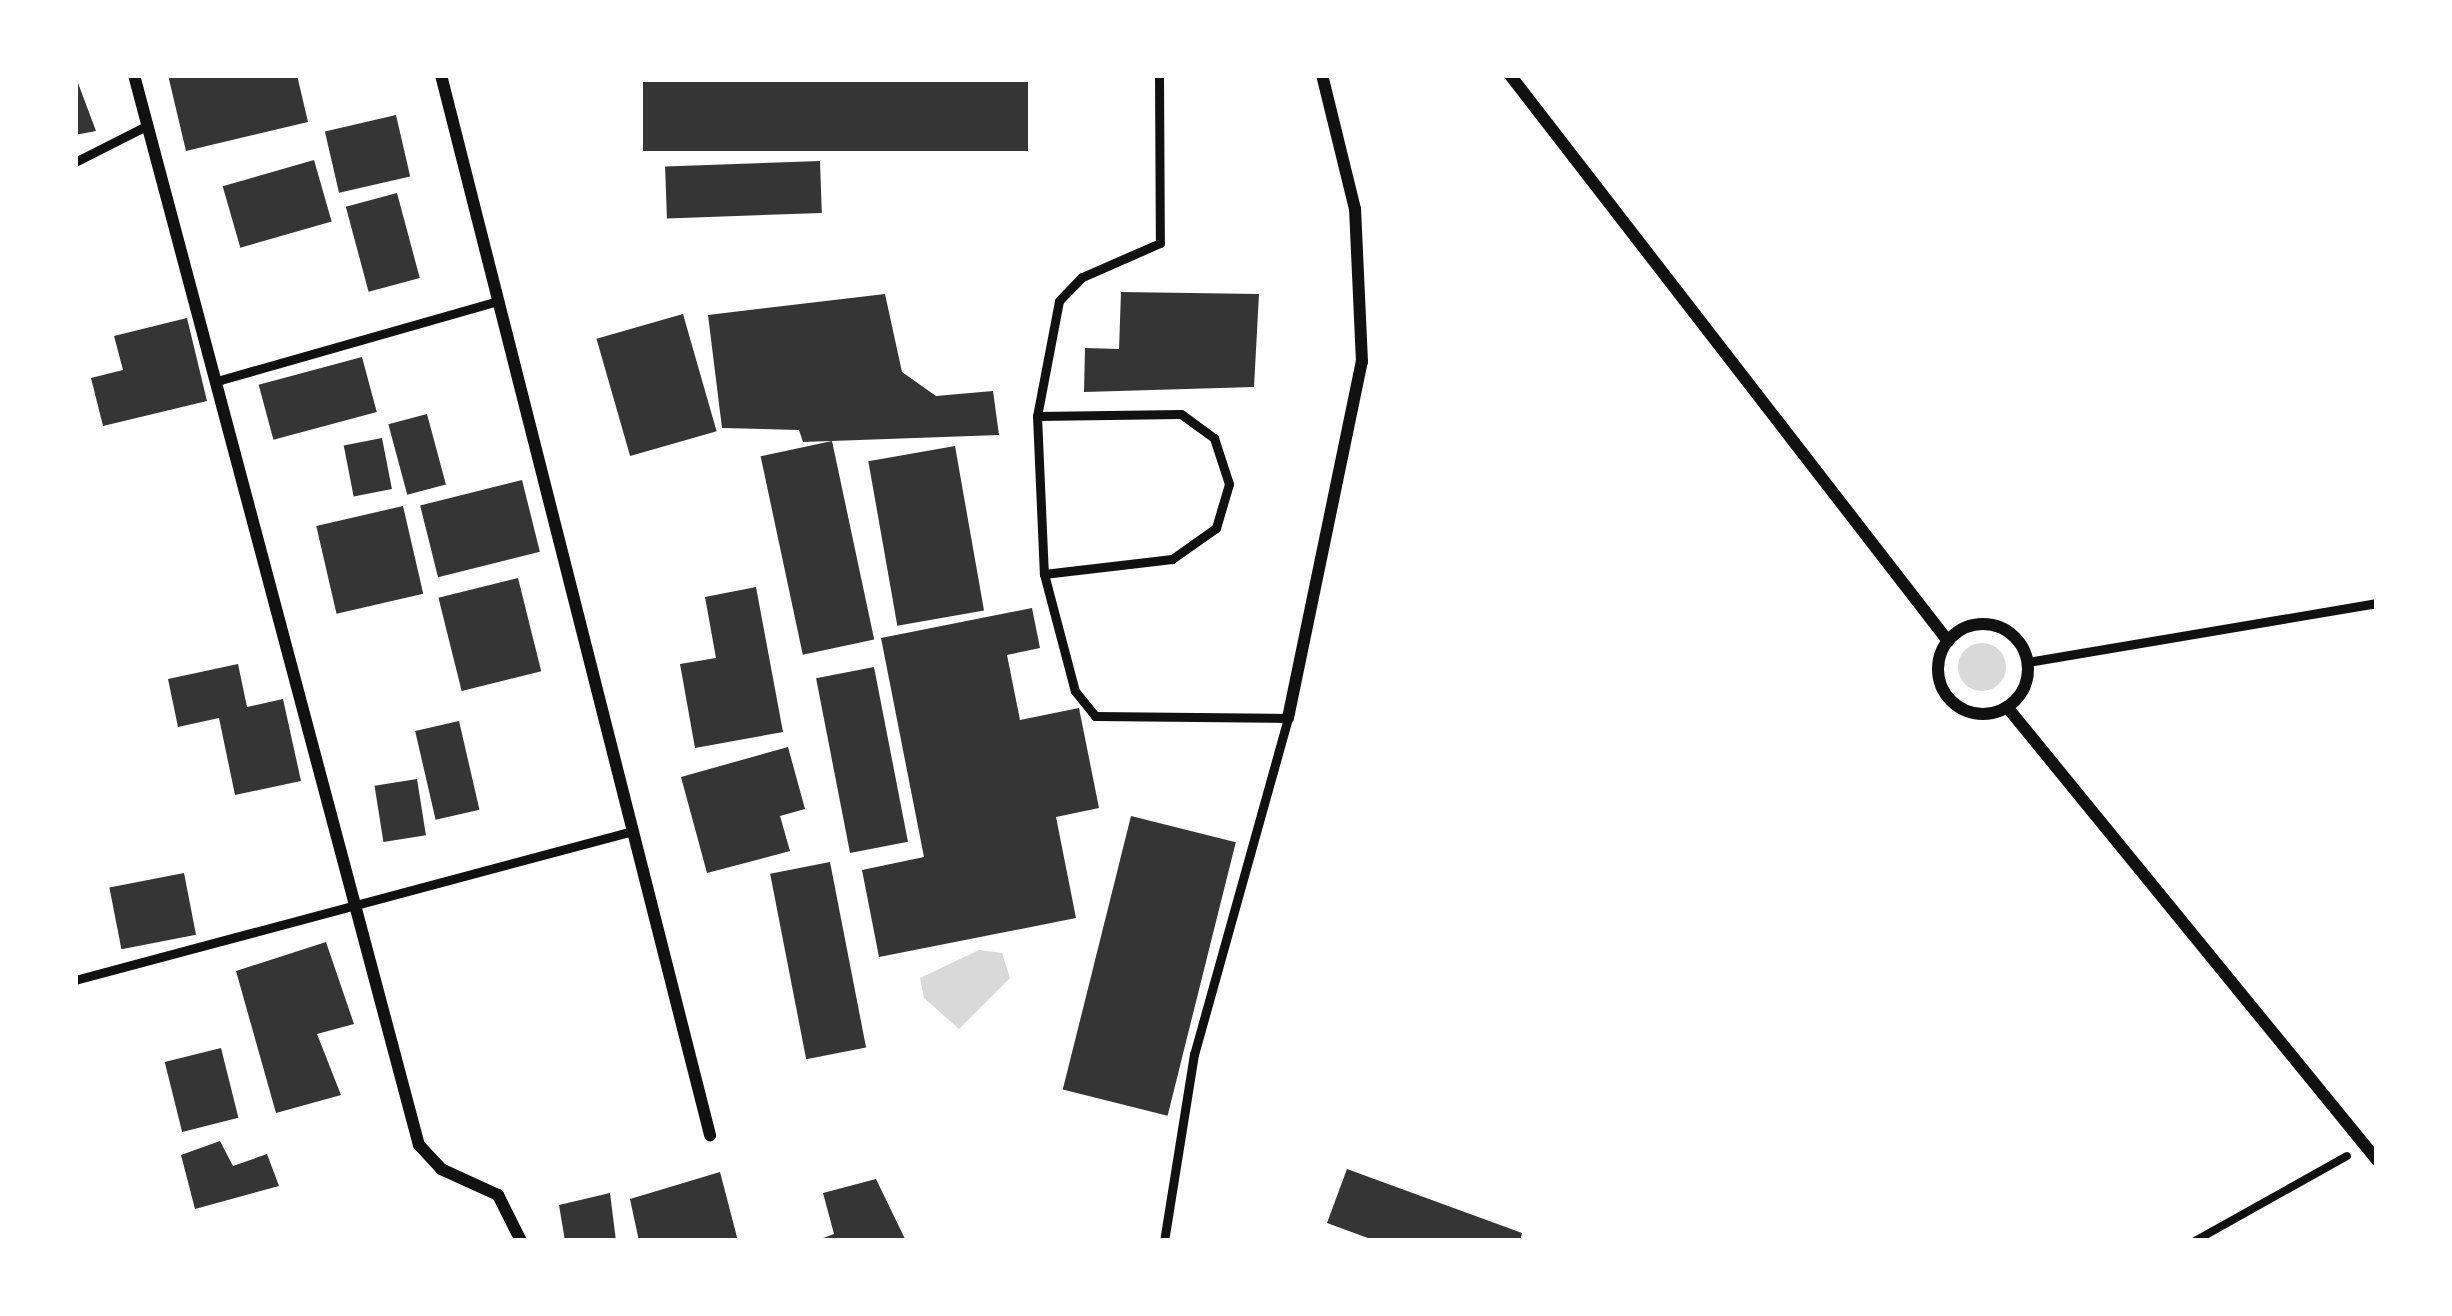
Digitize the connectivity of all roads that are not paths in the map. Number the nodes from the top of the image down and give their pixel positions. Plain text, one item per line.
1 (134, 75) edge
2 (440, 75) edge
3 (1159, 75) edge
4 (1322, 75) edge
5 (1510, 75) edge
6 (148, 125) junction
7 (75, 162) edge
8 (498, 301) junction
9 (217, 381) junction
10 (1037, 416) junction
11 (1044, 574) junction
12 (2377, 603) edge
13 (1948, 641) junction
14 (2028, 662) junction
15 (2007, 707) junction
16 (1288, 718) junction
17 (629, 832) junction
18 (363, 902) junction
19 (75, 980) edge
20 (710, 1135) dead end
21 (2377, 1160) edge
22 (521, 1241) edge
23 (1164, 1241) edge

1 - 6 street
2 - 8 street
3 - 10 lane
4 - 16 street
5 - 13 street
6 - 7 lane
6 - 9 street
8 - 9 lane
8 - 17 street
9 - 18 street
10 - 11 lane
10 - 11 lane
11 - 16 lane
12 - 14 lane
13 - 14 street
13 - 15 street
14 - 15 street
15 - 21 street
16 - 23 lane
17 - 18 lane
17 - 20 street
18 - 19 lane
18 - 22 street

